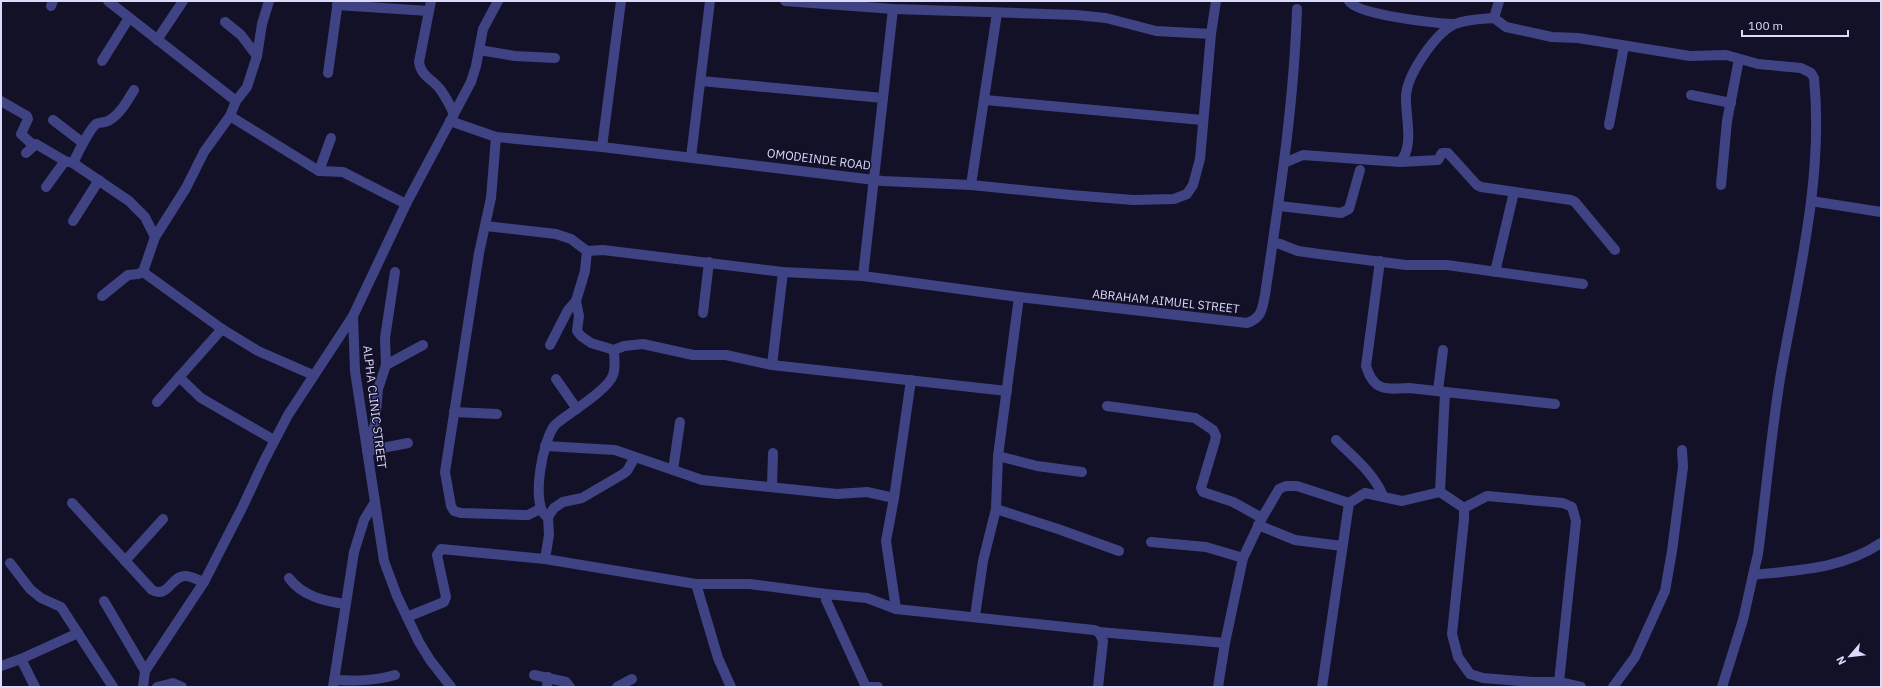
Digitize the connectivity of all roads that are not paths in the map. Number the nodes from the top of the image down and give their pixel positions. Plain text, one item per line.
1 (108, 1) edge
2 (269, 1) edge
3 (498, 1) edge
4 (620, 1) edge
5 (710, 1) edge
6 (785, 1) edge
7 (1216, 1) edge
8 (1349, 1) edge
9 (1499, 1) edge
10 (180, 2) edge
11 (816, 2) edge
12 (337, 3) edge
13 (430, 6) edge
14 (893, 9) junction
15 (1297, 9) dead end
16 (997, 13) junction
17 (129, 18) junction
18 (1494, 18) junction
19 (225, 22) dead end
20 (1453, 24) junction
21 (1211, 34) junction
22 (157, 40) junction
23 (1624, 46) junction
24 (479, 50) junction
25 (256, 56) junction
26 (555, 58) dead end
27 (1739, 59) junction
28 (102, 61) dead end
29 (328, 73) dead end
30 (701, 80) junction
31 (134, 90) dead end
32 (1691, 95) dead end
33 (883, 98) junction
34 (1, 100) edge
35 (985, 100) junction
36 (236, 101) junction
37 (1731, 103) junction
38 (230, 116) junction
39 (452, 117) junction
40 (53, 120) dead end
41 (1202, 120) junction
42 (1609, 125) dead end
43 (496, 137) junction
44 (331, 138) dead end
45 (83, 143) junction
46 (34, 145) junction
47 (602, 147) junction
48 (26, 153) dead end
49 (691, 158) junction
50 (69, 162) junction
51 (1400, 162) junction
52 (1284, 163) junction
53 (1360, 170) dead end
54 (320, 172) junction
55 (874, 179) junction
56 (100, 180) junction
57 (971, 185) junction
58 (1721, 185) dead end
59 (46, 187) dead end
60 (1514, 192) junction
61 (1812, 201) junction
62 (406, 204) junction
63 (1279, 206) junction
64 (1881, 212) edge
65 (73, 221) dead end
66 (486, 226) junction
67 (155, 237) junction
68 (1273, 243) junction
69 (1615, 250) dead end
70 (586, 251) junction
71 (1380, 261) junction
72 (709, 262) junction
73 (143, 272) junction
74 (395, 272) dead end
75 (783, 272) junction
76 (1496, 272) junction
77 (863, 276) junction
78 (1583, 284) dead end
79 (102, 296) dead end
80 (1019, 297) junction
81 (576, 301) junction
82 (703, 313) dead end
83 (353, 316) junction
84 (222, 329) junction
85 (423, 345) dead end
86 (550, 345) dead end
87 (614, 350) junction
88 (1443, 350) dead end
89 (386, 365) junction
90 (772, 365) junction
91 (314, 375) junction
92 (179, 377) junction
93 (556, 379) dead end
94 (911, 380) junction
95 (358, 387) junction
96 (1007, 391) junction
97 (1442, 391) junction
98 (157, 402) dead end
99 (1555, 404) dead end
100 (1107, 406) dead end
101 (577, 408) junction
102 (375, 412) junction
103 (454, 412) junction
104 (497, 414) dead end
105 (680, 422) dead end
106 (274, 440) junction
107 (1336, 440) dead end
108 (408, 443) dead end
109 (545, 446) junction
110 (1682, 450) dead end
111 (367, 451) junction
112 (773, 453) dead end
113 (998, 456) junction
114 (634, 457) junction
115 (673, 470) junction
116 (1082, 472) dead end
117 (772, 487) junction
118 (1440, 492) junction
119 (1382, 496) junction
120 (894, 498) junction
121 (375, 502) junction
122 (72, 503) dead end
123 (1349, 503) junction
124 (1464, 508) junction
125 (540, 509) junction
126 (996, 509) junction
127 (548, 517) junction
128 (163, 519) dead end
129 (1260, 521) junction
130 (1151, 542) dead end
131 (1881, 542) edge
132 (1342, 546) junction
133 (1118, 551) dead end
134 (1243, 558) junction
135 (545, 559) junction
136 (125, 561) junction
137 (10, 563) dead end
138 (1753, 575) junction
139 (289, 578) dead end
140 (204, 582) junction
141 (696, 584) junction
142 (826, 594) junction
143 (104, 601) dead end
144 (345, 604) junction
145 (896, 609) junction
146 (975, 616) junction
147 (407, 617) junction
148 (1099, 632) junction
149 (78, 633) junction
150 (1225, 643) junction
151 (21, 659) junction
152 (1, 666) edge
153 (145, 671) junction
154 (395, 675) dead end
155 (534, 675) dead end
156 (632, 679) dead end
157 (547, 682) edge
158 (1559, 682) junction
159 (333, 684) edge
160 (35, 687) edge
161 (113, 687) edge
162 (143, 687) edge
163 (157, 687) edge
164 (182, 687) edge
165 (451, 687) edge
166 (570, 687) edge
167 (617, 687) edge
168 (731, 687) edge
169 (867, 687) edge
170 (878, 687) edge
171 (1098, 687) edge
172 (1218, 687) edge
173 (1322, 687) edge
174 (1581, 687) edge
175 (1613, 687) edge
176 (1722, 687) edge

1 - 17 street
2 - 25 street
3 - 24 street, ALPHA CLINIC STREET
4 - 47 street
5 - 30 street
6 - 11 street
7 - 21 street
8 - 20 street
9 - 18 street
10 - 22 street
11 - 14 street
12 - 13 street
12 - 29 street
13 - 39 street
14 - 16 street
14 - 33 street
15 - 52 street, ABRAHAM AIMUEL STREET
16 - 21 street
16 - 35 street
17 - 22 street
17 - 28 street
18 - 20 street
18 - 23 street
19 - 25 street
20 - 51 street
21 - 41 street
22 - 36 street
23 - 27 street
23 - 42 street
24 - 26 street
24 - 39 street, ALPHA CLINIC STREET
25 - 36 street
27 - 37 street
27 - 61 street
30 - 33 street
30 - 49 street
31 - 45 street
32 - 37 street
33 - 55 street
34 - 46 street
35 - 41 street
35 - 57 street
36 - 38 street
37 - 58 street
38 - 54 street
38 - 67 street
39 - 43 street, OMODEINDE ROAD
39 - 62 street, ALPHA CLINIC STREET
40 - 45 street
41 - 57 street, OMODEINDE ROAD
43 - 47 street, OMODEINDE ROAD
43 - 66 street
44 - 54 street
45 - 50 street
46 - 48 street
46 - 50 street
47 - 49 street, OMODEINDE ROAD
49 - 55 street, OMODEINDE ROAD
50 - 56 street
50 - 59 street
51 - 52 street
51 - 60 street
52 - 63 street, ABRAHAM AIMUEL STREET
53 - 63 street
54 - 62 street
55 - 57 street, OMODEINDE ROAD
55 - 77 street
56 - 65 street
56 - 67 street
60 - 69 street
60 - 76 street
61 - 64 street
61 - 138 street
62 - 83 street, ALPHA CLINIC STREET
63 - 68 street, ABRAHAM AIMUEL STREET
66 - 70 street
66 - 103 street
67 - 73 street
68 - 71 street
68 - 80 street, ABRAHAM AIMUEL STREET
70 - 72 street, ABRAHAM AIMUEL STREET
70 - 81 street
71 - 76 street
71 - 97 street
72 - 75 street, ABRAHAM AIMUEL STREET
72 - 82 street
73 - 79 street
73 - 84 street
74 - 89 street
75 - 77 street, ABRAHAM AIMUEL STREET
75 - 90 street
76 - 78 street
77 - 80 street, ABRAHAM AIMUEL STREET
80 - 96 street
81 - 86 street
81 - 87 street
83 - 91 street
83 - 95 street, ALPHA CLINIC STREET
84 - 91 street
84 - 92 street
85 - 89 street
87 - 90 street
87 - 101 street
88 - 97 street
89 - 102 street
90 - 94 street
91 - 106 street
92 - 98 street
92 - 106 street
93 - 101 street
94 - 96 street
94 - 120 street
95 - 102 street
95 - 111 street, ALPHA CLINIC STREET
96 - 113 street
97 - 99 street
97 - 118 street
100 - 129 street
101 - 109 street
102 - 111 street
103 - 104 street
103 - 125 street
105 - 115 street
106 - 140 street
107 - 119 street
108 - 111 street
109 - 114 street
109 - 125 street
110 - 175 street
111 - 121 street, ALPHA CLINIC STREET
112 - 117 street
113 - 116 street
113 - 126 street
114 - 115 street
114 - 127 street
115 - 117 street
117 - 120 street
118 - 119 street
118 - 124 street
119 - 123 street
120 - 145 street
121 - 144 street
121 - 147 street, ALPHA CLINIC STREET
122 - 136 street
123 - 129 street
123 - 132 street
124 - 158 street
124 - 158 street
125 - 127 street
126 - 133 street
126 - 146 street
127 - 135 street
128 - 136 street
129 - 132 street
129 - 134 street
130 - 134 street
131 - 138 street
132 - 173 street
134 - 150 street
135 - 141 street
135 - 147 street
136 - 140 street
137 - 149 street
138 - 176 street
139 - 144 street
140 - 153 street
141 - 142 street
141 - 168 street
142 - 145 street
142 - 169 street
143 - 153 street
144 - 159 street
145 - 146 street
146 - 148 street
147 - 165 street, ALPHA CLINIC STREET
148 - 150 street
148 - 171 street
149 - 151 street
149 - 161 street
150 - 172 street
151 - 152 street
151 - 160 street
153 - 162 street
154 - 159 street
155 - 157 street
156 - 167 street
157 - 166 street
158 - 174 street
163 - 164 street
169 - 170 street

